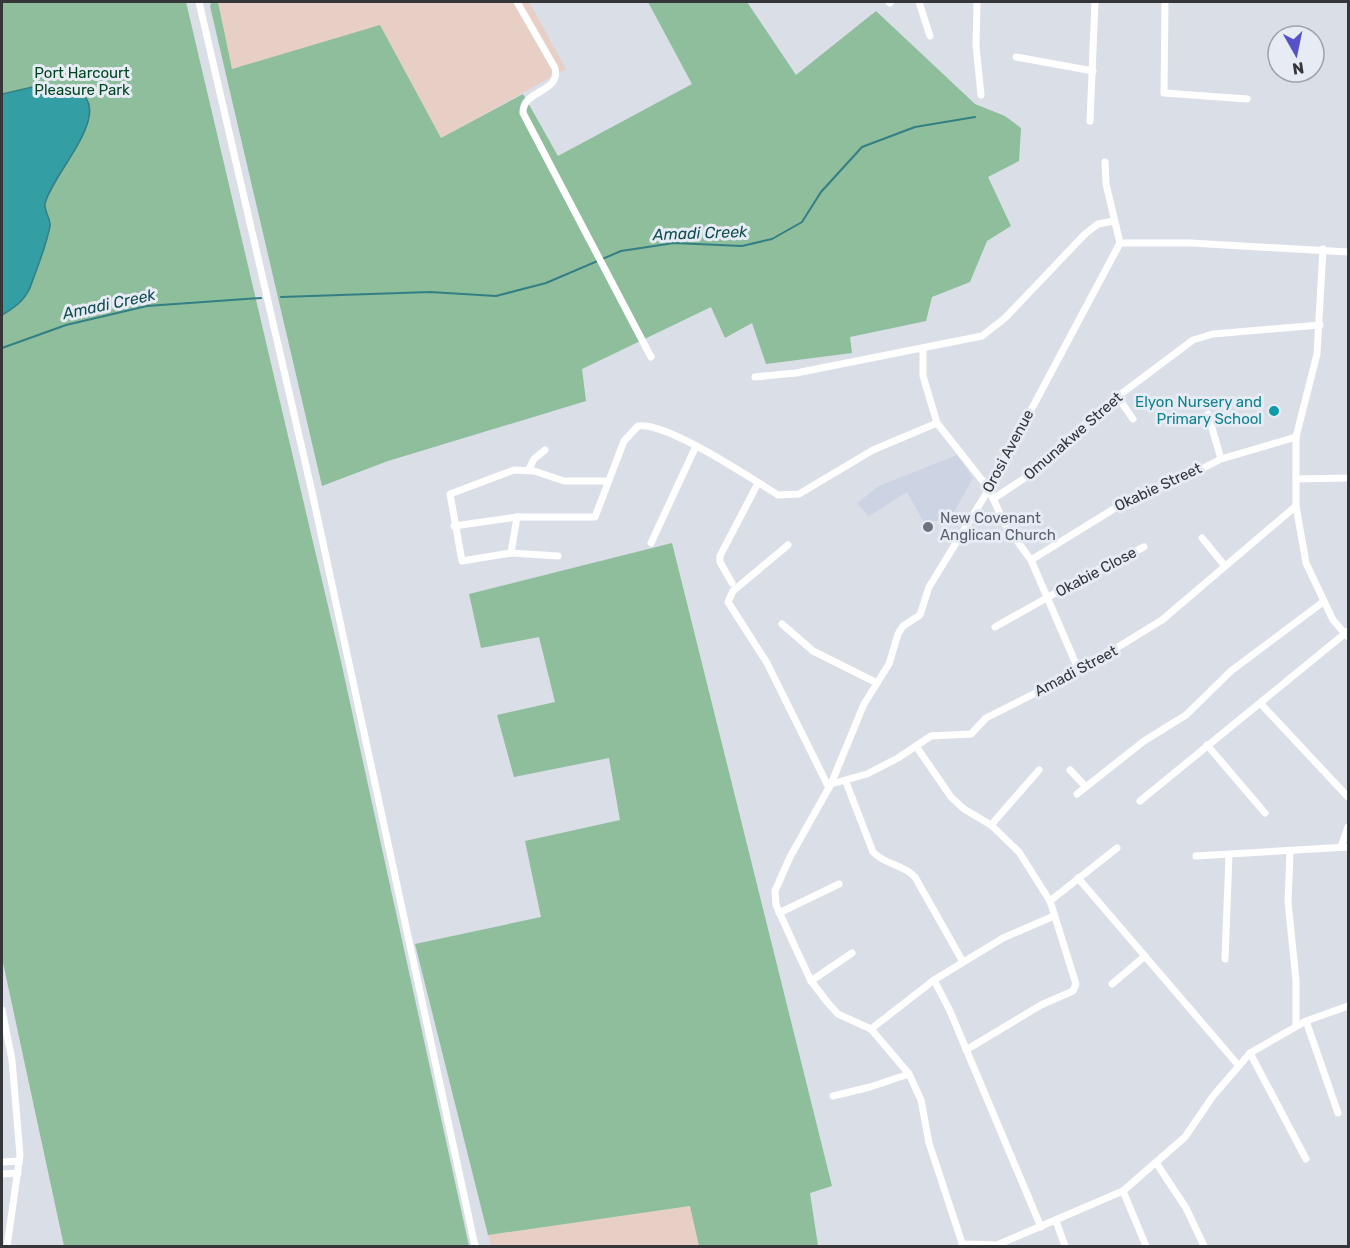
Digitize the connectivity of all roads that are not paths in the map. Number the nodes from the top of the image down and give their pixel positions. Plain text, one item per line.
1 (199, 2) edge
2 (517, 2) edge
3 (919, 2) edge
4 (977, 2) edge
5 (1095, 2) edge
6 (1165, 2) edge
7 (930, 36) dead end
8 (1016, 57) dead end
9 (1093, 71) junction
10 (981, 95) dead end
11 (1247, 99) dead end
12 (1090, 121) dead end
13 (1105, 162) dead end
14 (1114, 221) junction
15 (1120, 243) junction
16 (1323, 249) junction
17 (1348, 252) edge
18 (1320, 325) junction
19 (923, 350) junction
20 (651, 357) dead end
21 (754, 377) dead end
22 (1117, 396) junction
23 (1208, 414) dead end
24 (1133, 419) dead end
25 (937, 423) junction
26 (1296, 437) junction
27 (696, 446) junction
28 (545, 450) dead end
29 (1221, 459) junction
30 (529, 470) junction
31 (1348, 478) edge
32 (1296, 479) junction
33 (607, 481) junction
34 (758, 483) junction
35 (989, 489) junction
36 (993, 499) junction
37 (1296, 506) junction
38 (517, 517) junction
39 (454, 526) junction
40 (1202, 538) dead end
41 (651, 543) dead end
42 (788, 545) dead end
43 (1144, 547) dead end
44 (511, 553) junction
45 (558, 556) dead end
46 (1031, 560) junction
47 (1225, 566) junction
48 (732, 583) dead end
49 (1047, 598) junction
50 (1323, 602) junction
51 (782, 624) dead end
52 (995, 627) dead end
53 (1348, 633) edge
54 (1079, 671) junction
55 (877, 683) junction
56 (1261, 704) junction
57 (916, 746) junction
58 (1207, 746) junction
59 (1070, 770) dead end
60 (1039, 771) dead end
61 (846, 782) junction
62 (830, 786) junction
63 (1086, 787) junction
64 (1077, 794) dead end
65 (1348, 797) edge
66 (1140, 801) dead end
67 (1265, 813) dead end
68 (991, 825) junction
69 (1348, 827) edge
70 (1345, 847) edge
71 (1117, 848) dead end
72 (1290, 852) junction
73 (1229, 855) junction
74 (1196, 856) dead end
75 (1078, 878) junction
76 (839, 884) dead end
77 (1050, 901) junction
78 (779, 913) junction
79 (1054, 916) junction
80 (852, 953) dead end
81 (1145, 956) junction
82 (1226, 959) dead end
83 (963, 962) junction
84 (934, 980) junction
85 (811, 981) junction
86 (1112, 984) dead end
87 (1348, 1006) edge
88 (2, 1010) edge
89 (1306, 1021) junction
90 (1296, 1026) junction
91 (872, 1029) junction
92 (966, 1050) junction
93 (1250, 1053) junction
94 (1239, 1066) junction
95 (909, 1074) junction
96 (833, 1096) dead end
97 (1338, 1113) dead end
98 (1306, 1159) dead end
99 (19, 1161) junction
100 (2, 1162) edge
101 (1157, 1164) junction
102 (18, 1173) junction
103 (2, 1174) edge
104 (1123, 1191) junction
105 (1056, 1221) junction
106 (1041, 1227) junction
107 (962, 1245) edge
108 (7, 1246) edge
109 (475, 1246) edge
110 (1065, 1246) edge
111 (1146, 1246) edge
112 (1204, 1246) edge

1 - 109 street
2 - 20 street
3 - 7 street
4 - 10 street
5 - 9 street
6 - 11 street
8 - 9 street
9 - 12 street
13 - 14 street
14 - 15 street
14 - 19 street
15 - 16 street
15 - 35 street, Orosi Avenue
16 - 17 street
16 - 18 street
18 - 22 street, Omunakwe Street
18 - 26 street
19 - 21 street
19 - 25 street
22 - 24 street
22 - 36 street, Omunakwe Street
23 - 29 street
25 - 34 street
25 - 35 street
26 - 29 street, Okabie Street
26 - 32 street
27 - 33 street
27 - 34 street
27 - 41 street
28 - 30 street
29 - 46 street, Okabie Street
30 - 33 street
30 - 39 street
31 - 32 street
32 - 37 street
33 - 38 street
34 - 48 street
35 - 36 street
35 - 55 street, Orosi Avenue
36 - 46 street
37 - 47 street, Amadi Street
37 - 50 street
38 - 39 street
38 - 44 street
39 - 44 street
40 - 47 street
42 - 62 street
43 - 49 street, Okabie Close
44 - 45 street
46 - 49 street
47 - 54 street, Amadi Street
49 - 52 street, Okabie Close
49 - 54 street
50 - 53 street
50 - 63 street
51 - 55 street
53 - 56 street
54 - 57 street, Amadi Street
55 - 62 street, Orosi Avenue
56 - 58 street
56 - 65 street
57 - 61 street, Amadi Street
57 - 68 street
58 - 66 street
58 - 67 street
59 - 63 street
60 - 68 street
61 - 62 street, Amadi Street
61 - 83 street
62 - 78 street, Orosi Avenue
63 - 64 street
68 - 77 street
69 - 70 street
70 - 72 street
71 - 75 street
72 - 73 street
72 - 90 street
73 - 74 street
73 - 82 street
75 - 77 street
75 - 81 street
76 - 78 street
77 - 79 street
78 - 85 street
79 - 83 street
79 - 92 street
80 - 85 street
81 - 86 street
81 - 94 street
83 - 84 street
84 - 91 street
84 - 92 street
85 - 91 street
87 - 89 street
88 - 99 street
89 - 90 street
89 - 97 street
90 - 93 street
91 - 95 street
92 - 106 street
93 - 94 street
93 - 98 street
94 - 101 street
95 - 96 street
95 - 107 street
99 - 100 street
99 - 102 street
101 - 104 street
101 - 112 street
102 - 103 street
102 - 108 street
104 - 105 street
104 - 111 street
105 - 106 street
105 - 110 street
106 - 107 street

